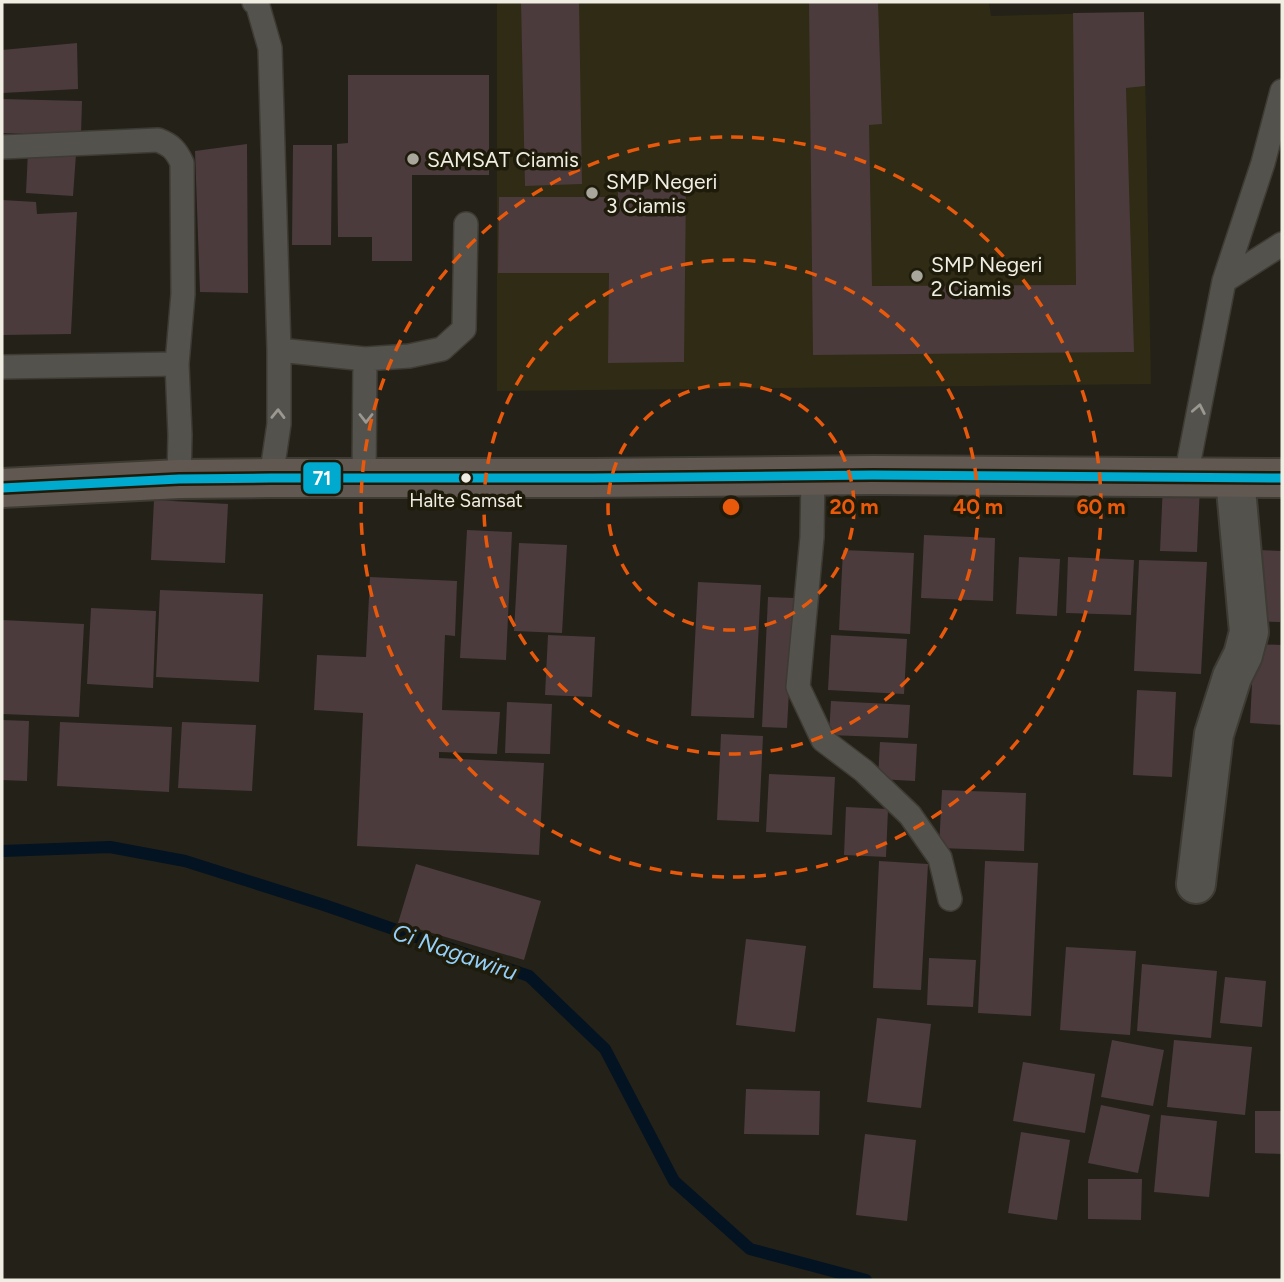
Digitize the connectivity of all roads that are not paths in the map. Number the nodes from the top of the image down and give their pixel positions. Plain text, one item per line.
1 (254, 2) edge
2 (1282, 91) edge
3 (2, 147) edge
4 (466, 224) dead end
5 (1282, 244) edge
6 (1224, 281) junction
7 (279, 350) junction
8 (365, 359) junction
9 (177, 364) junction
10 (2, 367) edge
11 (813, 476) junction
12 (1185, 476) junction
13 (271, 478) junction
14 (364, 478) junction
15 (1235, 478) junction
16 (1282, 478) edge
17 (178, 479) junction
18 (2, 488) edge
19 (1196, 884) dead end
20 (950, 899) dead end

1 - 7 lane
2 - 6 lane
3 - 9 lane
4 - 8 lane
5 - 6 lane
12 -> 6 lane
7 - 8 lane
13 -> 7 lane
8 -> 14 lane
9 - 10 lane
9 - 17 lane
11 - 12 highway
11 - 14 highway
11 - 20 lane
12 - 15 highway
13 - 14 highway
13 - 17 highway
15 - 16 highway
15 - 19 street
17 - 18 highway

